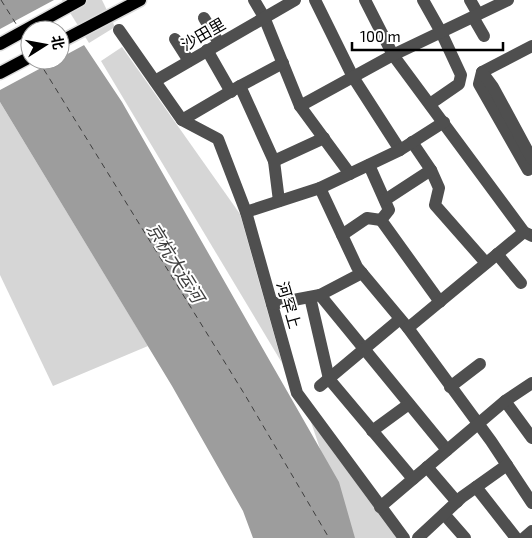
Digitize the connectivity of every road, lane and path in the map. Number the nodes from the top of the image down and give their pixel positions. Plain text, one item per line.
1 (80, 0) edge
2 (254, 0) edge
3 (295, 0) edge
4 (315, 0) edge
5 (365, 0) edge
6 (424, 0) edge
7 (470, 0) edge
8 (508, 0) edge
9 (138, 1) edge
10 (475, 16) junction
11 (264, 17) junction
12 (204, 18) dead end
13 (119, 30) dead end
14 (442, 32) junction
15 (484, 36) dead end
16 (70, 37) edge
17 (175, 39) dead end
18 (219, 43) junction
19 (0, 44) edge
20 (532, 46) edge
21 (207, 50) junction
22 (393, 55) junction
23 (189, 61) junction
24 (20, 62) edge
25 (283, 64) junction
26 (482, 72) junction
27 (0, 73) edge
28 (353, 77) junction
29 (155, 81) junction
30 (235, 89) junction
31 (430, 104) junction
32 (300, 106) junction
33 (182, 120) junction
34 (444, 122) junction
35 (324, 138) junction
36 (412, 142) junction
37 (400, 150) junction
38 (532, 159) edge
39 (274, 160) junction
40 (370, 165) junction
41 (532, 167) edge
42 (431, 170) junction
43 (350, 174) junction
44 (320, 188) junction
45 (385, 200) junction
46 (279, 201) junction
47 (246, 212) junction
48 (381, 220) junction
49 (342, 234) junction
50 (528, 234) edge
51 (497, 254) junction
52 (486, 263) junction
53 (362, 273) junction
54 (521, 283) dead end
55 (315, 296) junction
56 (440, 302) junction
57 (272, 304) junction
58 (404, 324) junction
59 (365, 350) junction
60 (480, 364) dead end
61 (325, 382) junction
62 (532, 383) edge
63 (450, 386) junction
64 (505, 401) junction
65 (409, 404) junction
66 (477, 424) junction
67 (372, 431) junction
68 (532, 438) edge
69 (447, 450) junction
70 (507, 465) junction
71 (427, 467) junction
72 (413, 479) junction
73 (476, 487) junction
74 (457, 502) junction
75 (532, 503) edge
76 (380, 506) junction
77 (444, 514) junction
78 (532, 531) edge
79 (404, 538) edge
80 (418, 538) edge
81 (465, 538) edge
82 (516, 538) edge
83 (524, 538) edge

1 - 19 main road
2 - 11 street
3 - 11 street, 沙田里
4 - 28 street
5 - 22 street
6 - 14 street
7 - 10 street
8 - 10 street
9 - 16 main road
10 - 14 street
10 - 15 street
11 - 18 street, 沙田里
11 - 25 street
12 - 18 street
13 - 29 street, 河罕上
14 - 22 street
14 - 31 street
17 - 23 street
18 - 21 street, 沙田里
20 - 26 street
21 - 23 street, 沙田里
21 - 30 street
22 - 28 street
22 - 31 street
23 - 29 street, 沙田里
24 - 27 main road
25 - 30 street
25 - 32 street
26 - 38 street
26 - 41 street
28 - 32 street
28 - 37 street
29 - 33 street, 河罕上
30 - 33 street
30 - 39 street
31 - 34 street
32 - 35 street
33 - 47 street, 河罕上
34 - 36 street
34 - 50 street
35 - 39 street
35 - 43 street
36 - 37 street
36 - 42 street
37 - 40 street
39 - 46 street
40 - 43 street
40 - 45 street
42 - 45 street
42 - 52 street
43 - 44 street
44 - 46 street
44 - 49 street
45 - 48 street
46 - 47 street
47 - 57 street, 河罕上
48 - 49 street
48 - 56 street
49 - 53 street
50 - 51 street
51 - 52 street
51 - 54 street
52 - 56 street
53 - 55 street
53 - 58 street
55 - 57 street
55 - 59 street
55 - 61 street
56 - 58 street
57 - 76 street, 河罕上
58 - 59 street
58 - 63 street
59 - 61 street
59 - 65 street
60 - 63 street
61 - 67 street
62 - 64 street
63 - 66 street
64 - 66 street
64 - 68 street
65 - 67 street
65 - 69 street
66 - 69 street
66 - 70 street
67 - 72 street
69 - 71 street
70 - 73 street
70 - 75 street
71 - 72 street
71 - 74 street
72 - 76 street
73 - 74 street
73 - 82 street
74 - 77 street
76 - 79 street, 河罕上
77 - 80 street
77 - 81 street
78 - 83 street

